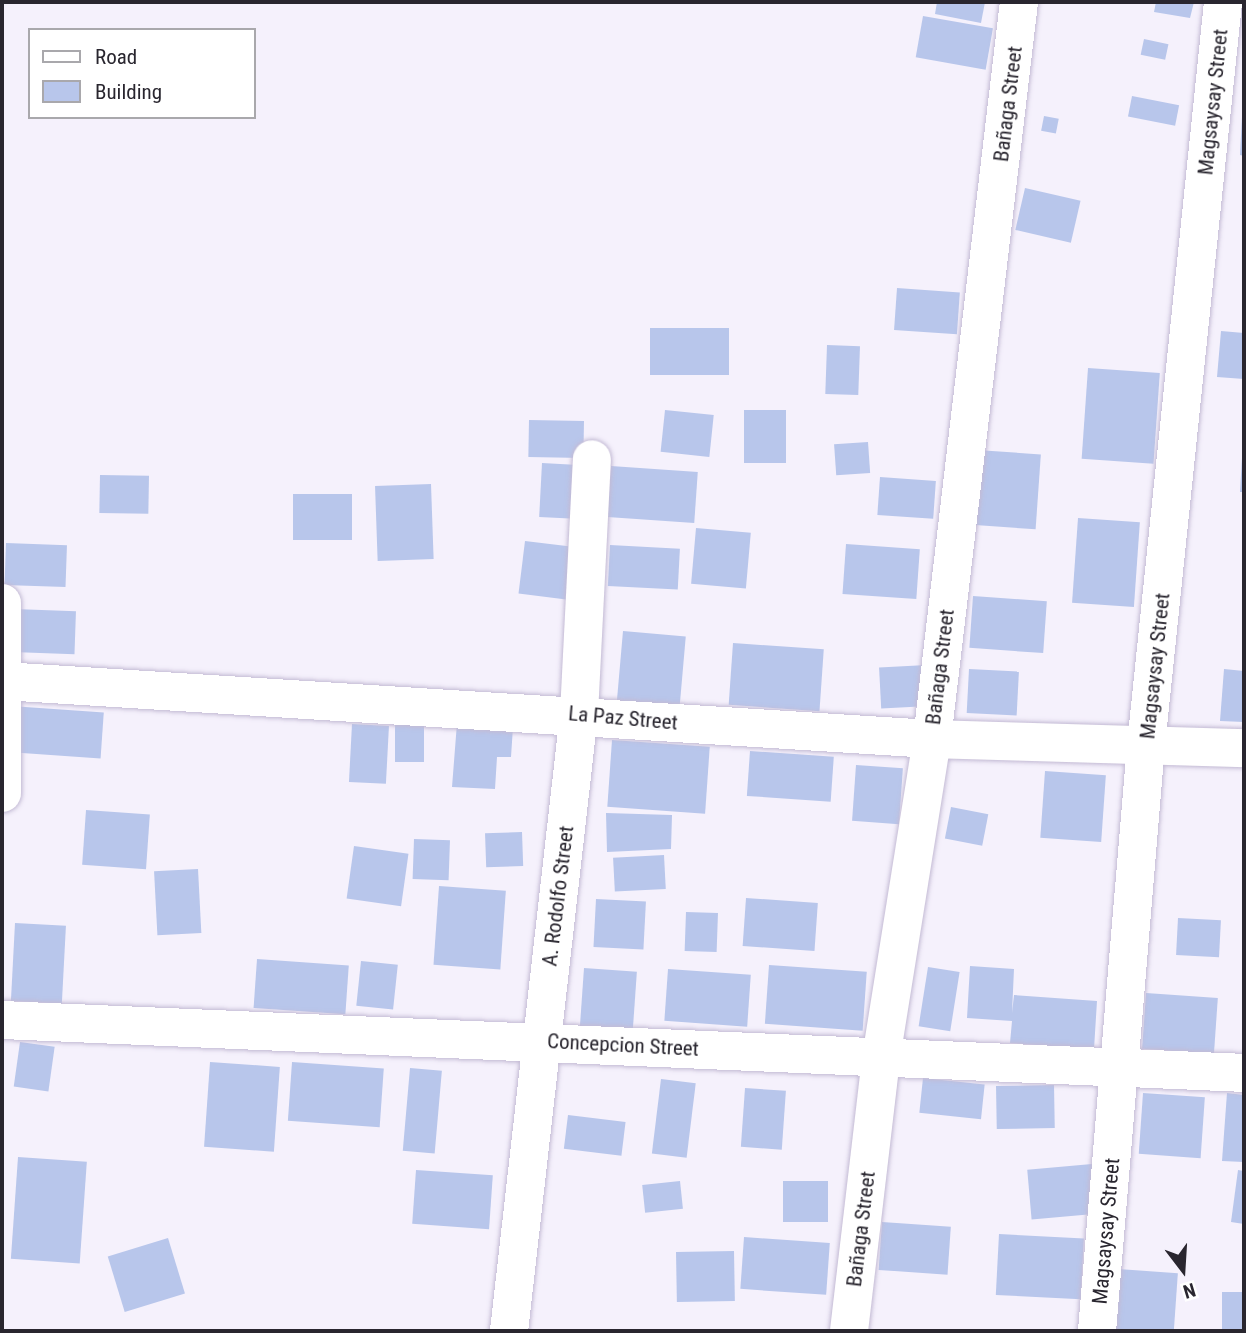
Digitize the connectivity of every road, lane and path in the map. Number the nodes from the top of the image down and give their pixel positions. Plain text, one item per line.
1 (1019, 2) edge
2 (1223, 2) edge
3 (592, 459) dead end
4 (2, 603) edge
5 (3, 681) edge
6 (579, 714) junction
7 (932, 739) junction
8 (1146, 745) junction
9 (1244, 748) edge
10 (2, 793) edge
11 (2, 1020) edge
12 (541, 1041) junction
13 (881, 1058) junction
14 (1120, 1068) junction
15 (1244, 1073) edge
16 (509, 1331) edge
17 (849, 1331) edge
18 (1097, 1331) edge

1 - 7 street, Bañaga Street
2 - 8 street, Magsaysay Street
3 - 6 street, A. Rodolfo Street
4 - 5 street
5 - 6 street, La Paz Street
5 - 10 street
6 - 7 street, La Paz Street
6 - 12 street, A. Rodolfo Street
7 - 8 street, La Paz Street
7 - 13 street, Bañaga Street
8 - 9 street, La Paz Street
8 - 14 street, Magsaysay Street
11 - 12 street, Concepcion Street
12 - 13 street, Concepcion Street
12 - 16 street, A. Rodolfo Street
13 - 14 street, Concepcion Street
13 - 17 street, Bañaga Street
14 - 15 street, Concepcion Street
14 - 18 street, Magsaysay Street

